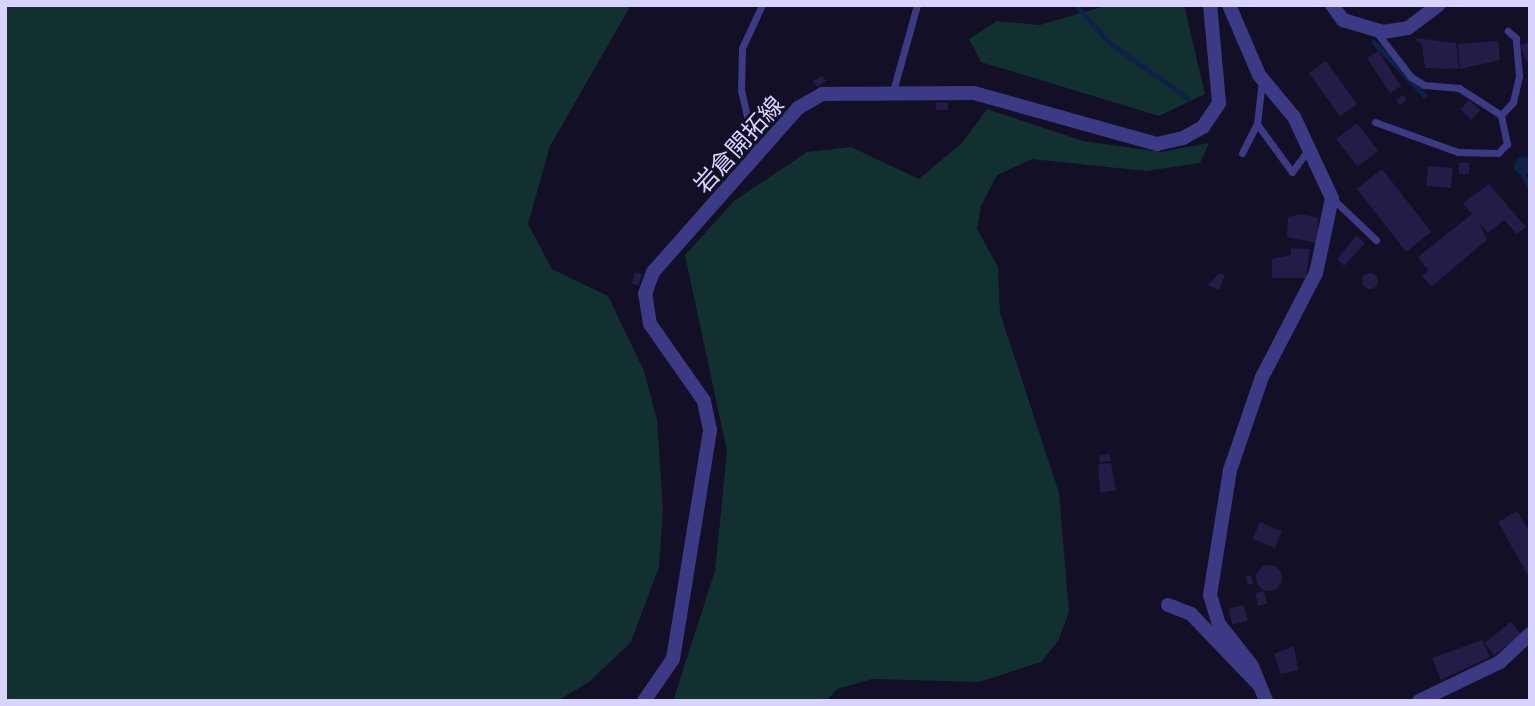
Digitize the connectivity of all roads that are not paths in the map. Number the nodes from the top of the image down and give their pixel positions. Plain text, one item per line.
1 (762, 5) edge
2 (916, 5) edge
3 (1210, 5) edge
4 (1229, 5) edge
5 (1332, 5) edge
6 (1438, 5) edge
7 (1376, 30) junction
8 (1508, 31) dead end
9 (1262, 79) junction
10 (893, 91) junction
11 (1501, 115) junction
12 (1375, 122) dead end
13 (1257, 124) junction
14 (1311, 146) junction
15 (1242, 153) dead end
16 (756, 155) junction
17 (1332, 198) junction
18 (1376, 240) dead end
19 (1168, 605) dead end
20 (1530, 634) edge
21 (1259, 685) junction
22 (643, 701) edge
23 (1266, 701) edge
24 (1419, 701) edge

1 - 16 lane
2 - 10 lane
3 - 10 street, 岩倉開拓線
4 - 9 street
5 - 7 street
6 - 7 street
7 - 11 lane
8 - 11 lane
9 - 13 lane
9 - 14 street
10 - 16 street, 岩倉開拓線
11 - 12 lane
13 - 14 lane
13 - 15 lane
14 - 17 street
16 - 22 street, 岩倉開拓線
17 - 18 lane
17 - 21 street
19 - 21 street
20 - 24 street
21 - 23 street

